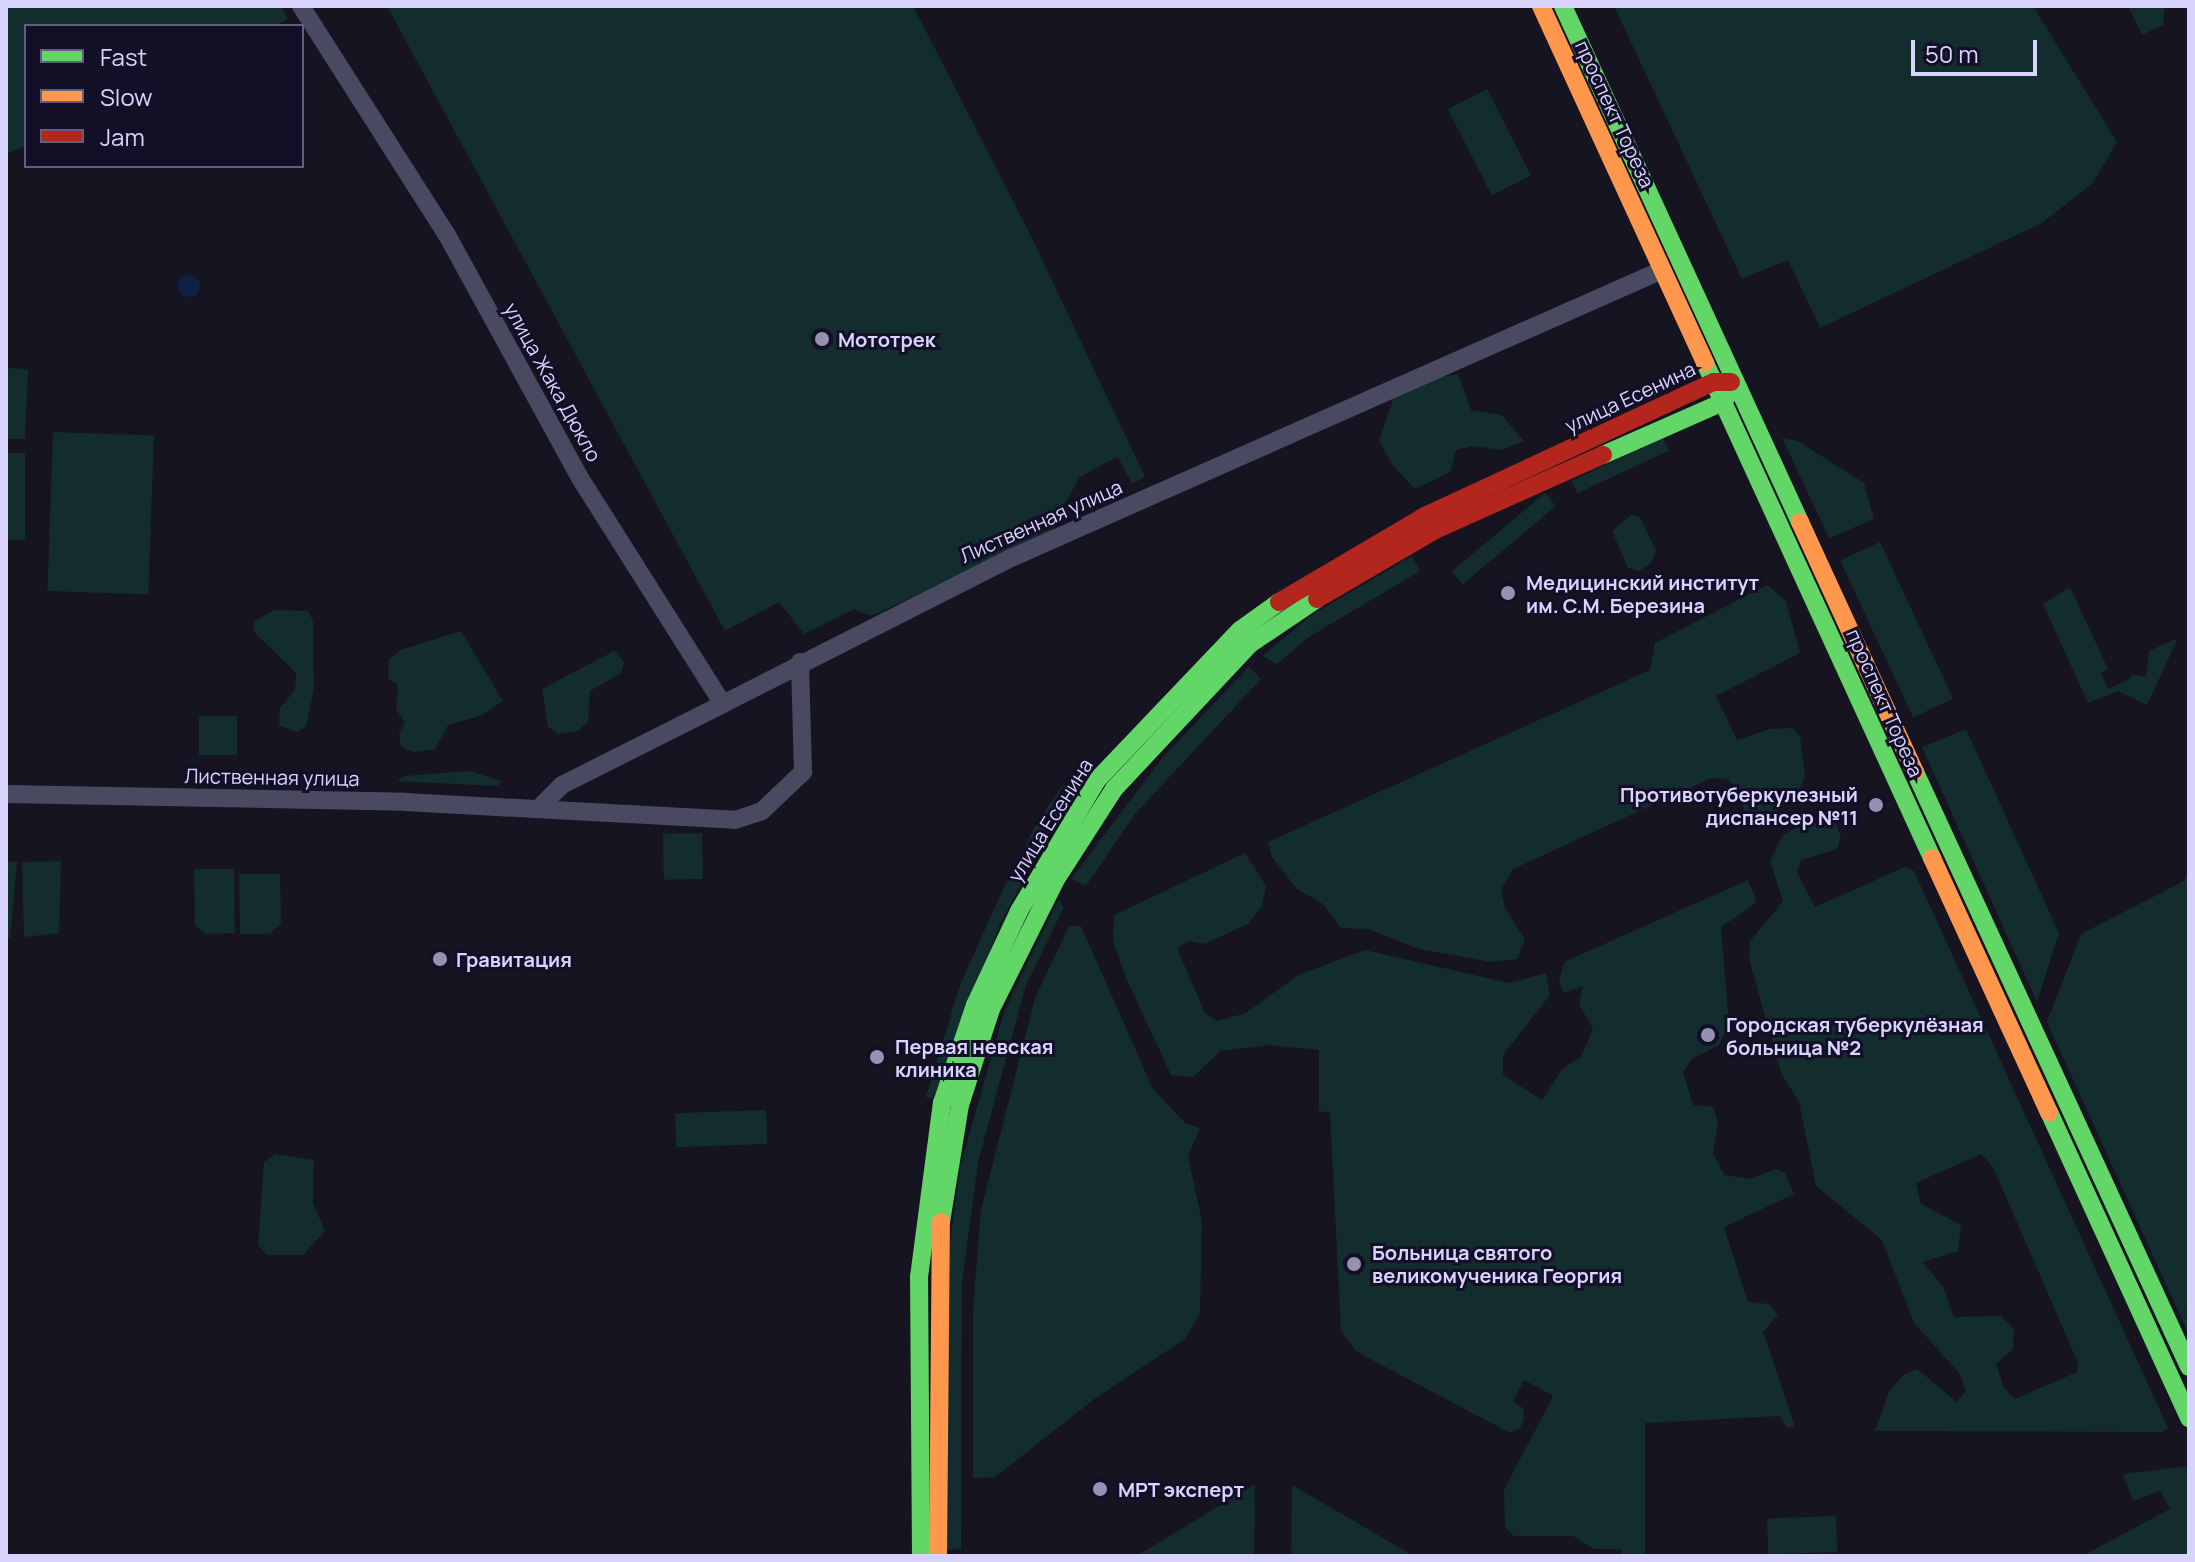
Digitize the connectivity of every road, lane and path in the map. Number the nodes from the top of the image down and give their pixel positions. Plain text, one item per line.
1 (301, 6) edge
2 (1541, 6) edge
3 (1563, 6) edge
4 (1662, 270) junction
5 (1714, 382) junction
6 (1737, 382) junction
7 (1723, 402) junction
8 (800, 662) junction
9 (723, 704) junction
10 (6, 794) edge
11 (538, 809) junction
12 (2189, 1367) edge
13 (2189, 1418) edge
14 (921, 1556) edge
15 (938, 1556) edge

1 - 9 street, улица Жака Дюкло
2 - 4 street, проспект Тореза
3 - 6 street, проспект Тореза
4 - 5 street, проспект Тореза
4 - 8 street, Лиственная улица
5 - 6 street, улица Есенина
5 - 7 street, проспект Тореза
5 - 14 street, улица Есенина
6 - 7 street
6 - 12 street, проспект Тореза
7 - 13 street, проспект Тореза
7 - 15 street, улица Есенина
8 - 9 street
8 - 11 street, Лиственная улица
9 - 11 street
10 - 11 street, Лиственная улица

